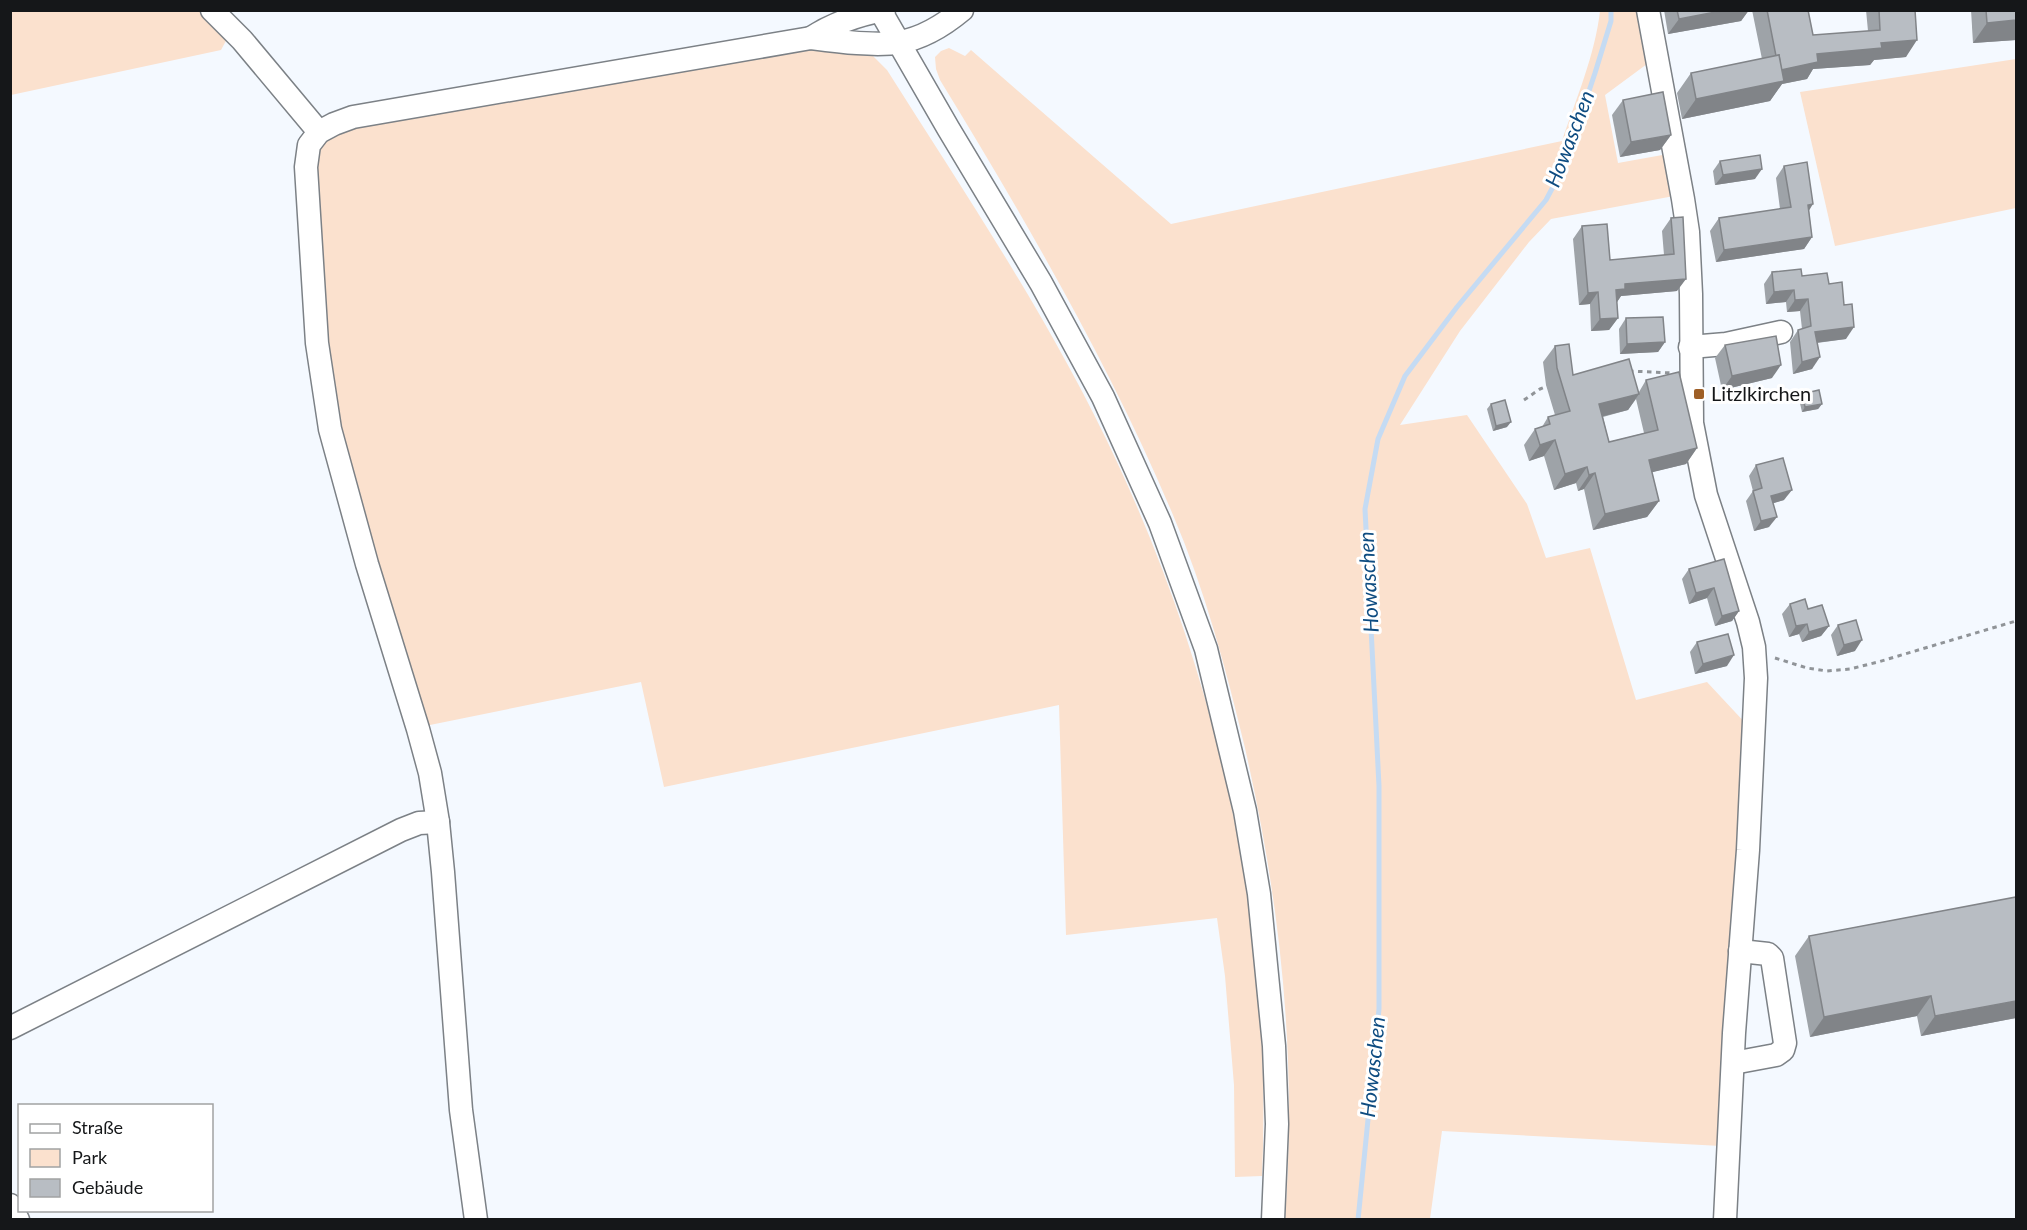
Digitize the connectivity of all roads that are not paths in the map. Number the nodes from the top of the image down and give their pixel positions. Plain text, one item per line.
1 (212, 10) edge
2 (962, 10) edge
3 (1648, 10) edge
4 (882, 11) edge
5 (811, 38) junction
6 (899, 43) junction
7 (319, 132) junction
8 (1781, 332) dead end
9 (1690, 347) junction
10 (438, 822) junction
11 (1740, 951) junction
12 (10, 1028) edge
13 (1733, 1063) junction
14 (10, 1204) edge
15 (18, 1220) edge
16 (476, 1220) edge
17 (1273, 1220) edge
18 (1725, 1220) edge

1 - 7 street
2 - 6 street
3 - 9 street
4 - 5 street
4 - 6 street
5 - 6 street
5 - 7 street
6 - 17 street
7 - 10 street
8 - 9 street
9 - 11 street
10 - 12 street
10 - 16 street
11 - 13 street
11 - 13 street
13 - 18 street
14 - 15 street

